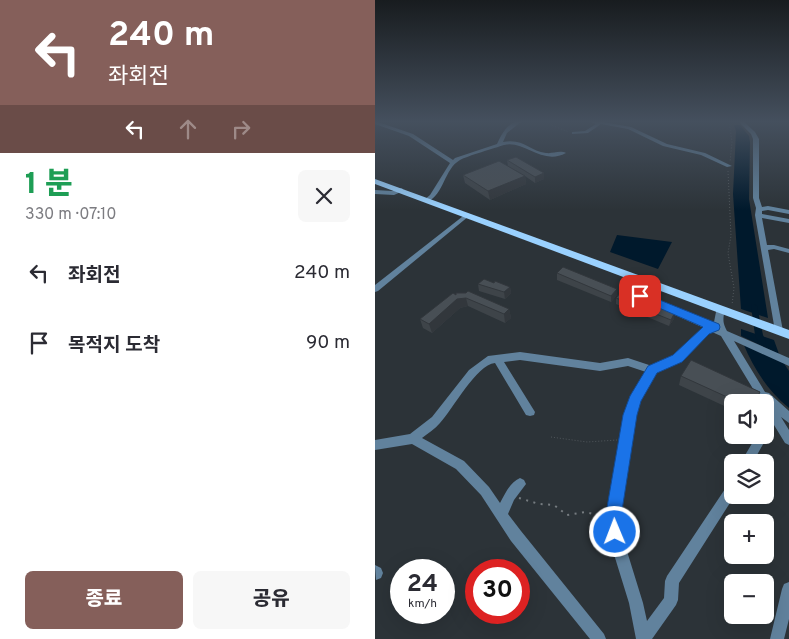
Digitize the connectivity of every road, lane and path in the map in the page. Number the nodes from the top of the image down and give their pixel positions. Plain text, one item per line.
1 (436, 151) edge
2 (481, 151) edge
3 (535, 151) edge
4 (690, 151) edge
5 (730, 151) edge
6 (756, 151) edge
7 (563, 153) dead end
8 (453, 162) junction
9 (729, 166) junction
10 (375, 181) edge
11 (401, 190) junction
12 (375, 192) edge
13 (427, 200) junction
14 (759, 212) junction
15 (789, 212) edge
16 (467, 215) junction
17 (789, 221) edge
18 (764, 248) junction
19 (789, 251) edge
20 (375, 289) edge
21 (640, 296) edge
22 (724, 311) junction
23 (718, 329) junction
24 (784, 333) edge
25 (497, 358) junction
26 (789, 362) edge
27 (653, 370) junction
28 (757, 390) junction
29 (759, 394) edge
30 (530, 412) dead end
31 (774, 418) edge
32 (789, 418) edge
33 (551, 437) dead end
34 (413, 439) junction
35 (626, 439) junction
36 (789, 440) edge
37 (375, 445) edge
38 (520, 484) dead end
39 (510, 496) junction
40 (724, 501) edge
41 (501, 514) junction
42 (613, 519) junction
43 (789, 589) edge
44 (643, 638) edge
45 (599, 639) edge
46 (777, 639) edge

1 - 8 street
2 - 8 street
3 - 7 street
4 - 9 street
5 - 9 path
6 - 14 street
8 - 13 street
9 - 22 path
10 - 11 main road
11 - 12 street
11 - 13 main road
13 - 16 main road
14 - 15 street
14 - 17 street
14 - 18 street
16 - 20 street
16 - 22 main road
18 - 19 street
18 - 24 street
21 - 23 street
22 - 23 street
22 - 24 main road
23 - 26 street
23 - 27 street
23 - 28 street
25 - 27 street
25 - 30 street
25 - 34 street
27 - 35 street
28 - 29 street
28 - 32 street
31 - 36 street
33 - 35 path
34 - 37 street
34 - 41 street
35 - 42 street
38 - 39 street
39 - 41 street
39 - 42 path
40 - 44 street
41 - 45 street
42 - 44 street
43 - 46 street

